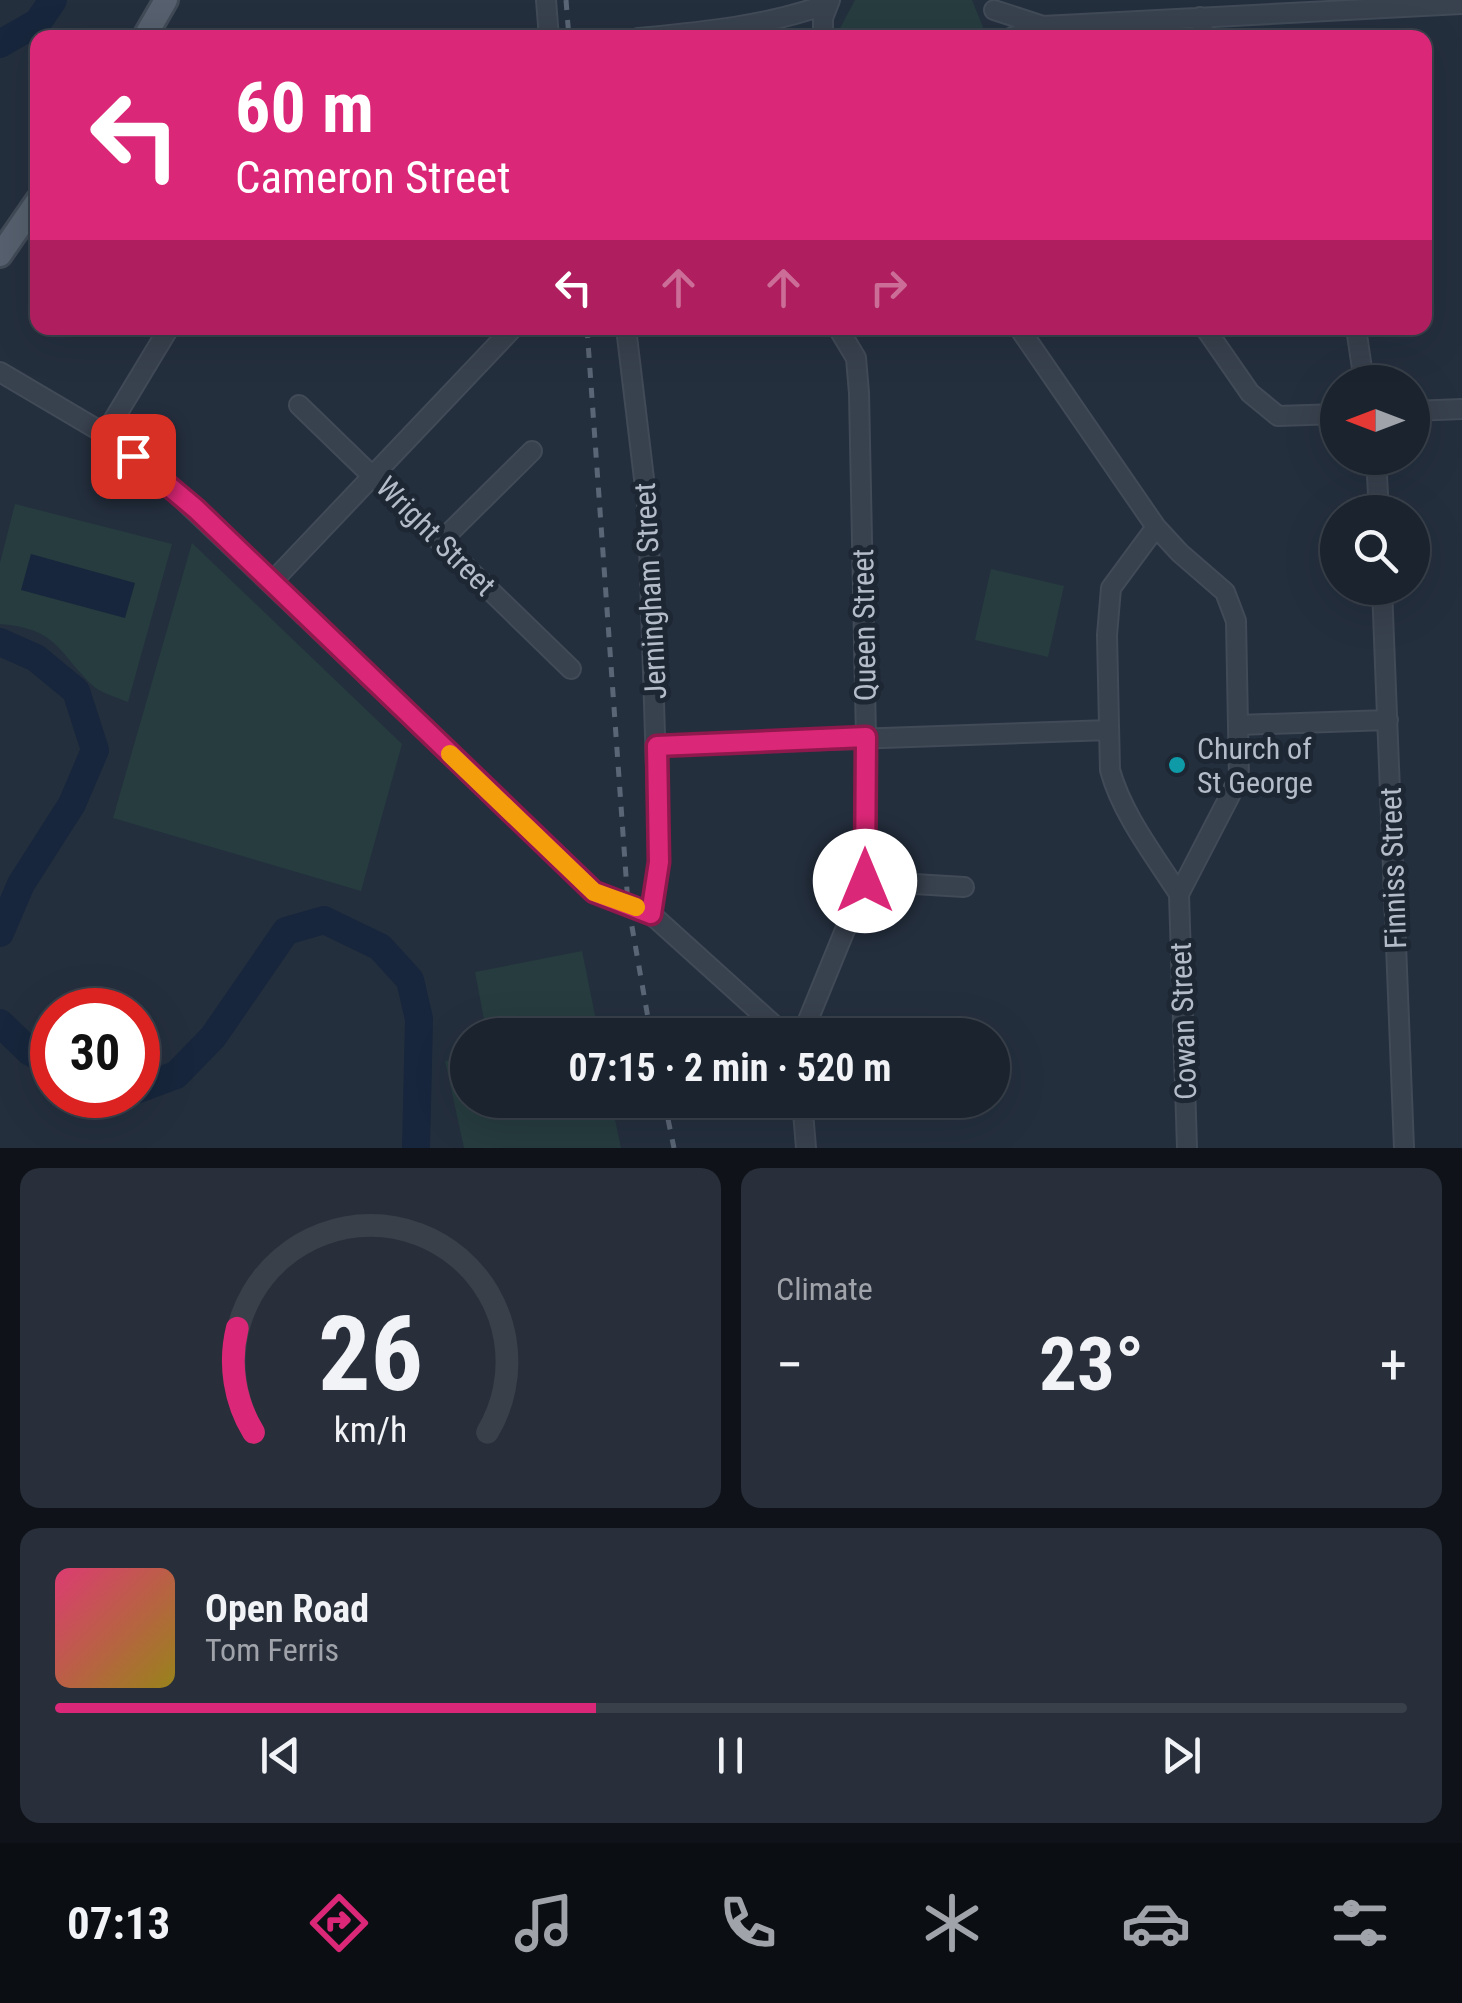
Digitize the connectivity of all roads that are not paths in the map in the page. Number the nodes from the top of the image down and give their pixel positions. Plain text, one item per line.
1 (166, 0) edge
2 (546, 0) edge
3 (829, 2) edge
4 (1462, 4) edge
5 (990, 5) edge
6 (1188, 11) edge
7 (1043, 26) junction
8 (149, 30) edge
9 (548, 30) edge
10 (706, 30) edge
11 (823, 30) edge
12 (1006, 30) edge
13 (1031, 30) edge
14 (30, 212) edge
15 (0, 255) edge
16 (165, 335) edge
17 (506, 335) edge
18 (627, 335) edge
19 (842, 335) edge
20 (1024, 335) edge
21 (1210, 335) edge
22 (1357, 335) edge
23 (1361, 365) edge
24 (0, 372) edge
25 (299, 405) dead end
26 (1462, 409) edge
27 (1430, 410) edge
28 (1320, 415) edge
29 (105, 434) junction
30 (532, 450) dead end
31 (373, 474) junction
32 (1156, 527) junction
33 (441, 541) junction
34 (271, 583) junction
35 (1383, 605) edge
36 (571, 669) dead end
37 (1388, 720) junction
38 (1238, 724) junction
39 (1109, 730) junction
40 (866, 737) junction
41 (657, 746) junction
42 (865, 881) junction
43 (964, 887) dead end
44 (1179, 894) junction
45 (651, 914) junction
46 (766, 1018) edge
47 (809, 1018) edge
48 (804, 1118) edge
49 (806, 1148) edge
50 (1186, 1148) edge
51 (1404, 1148) edge

1 - 8 main road
2 - 9 street
3 - 10 street
3 - 11 street
4 - 6 street
5 - 7 street
5 - 12 street
6 - 7 street
7 - 13 street
14 - 15 main road
16 - 29 street
17 - 31 street
18 - 41 street, Jerningham Street
19 - 40 street, Queen Street
20 - 32 street
21 - 28 street
22 - 23 street
24 - 29 street
25 - 31 street, Wright Street
26 - 27 street
29 - 34 street
30 - 33 street
31 - 33 street, Wright Street
31 - 34 street
32 - 38 street
32 - 39 street
33 - 36 street, Wright Street
34 - 45 street
35 - 37 street, Finniss Street
37 - 38 street
37 - 51 street, Finniss Street
38 - 44 street
39 - 40 street
39 - 44 street
40 - 41 street
40 - 42 street, Queen Street
41 - 45 street, Jerningham Street
42 - 43 street
42 - 47 street, Queen Street
44 - 50 street, Cowan Street
45 - 46 street
48 - 49 street

